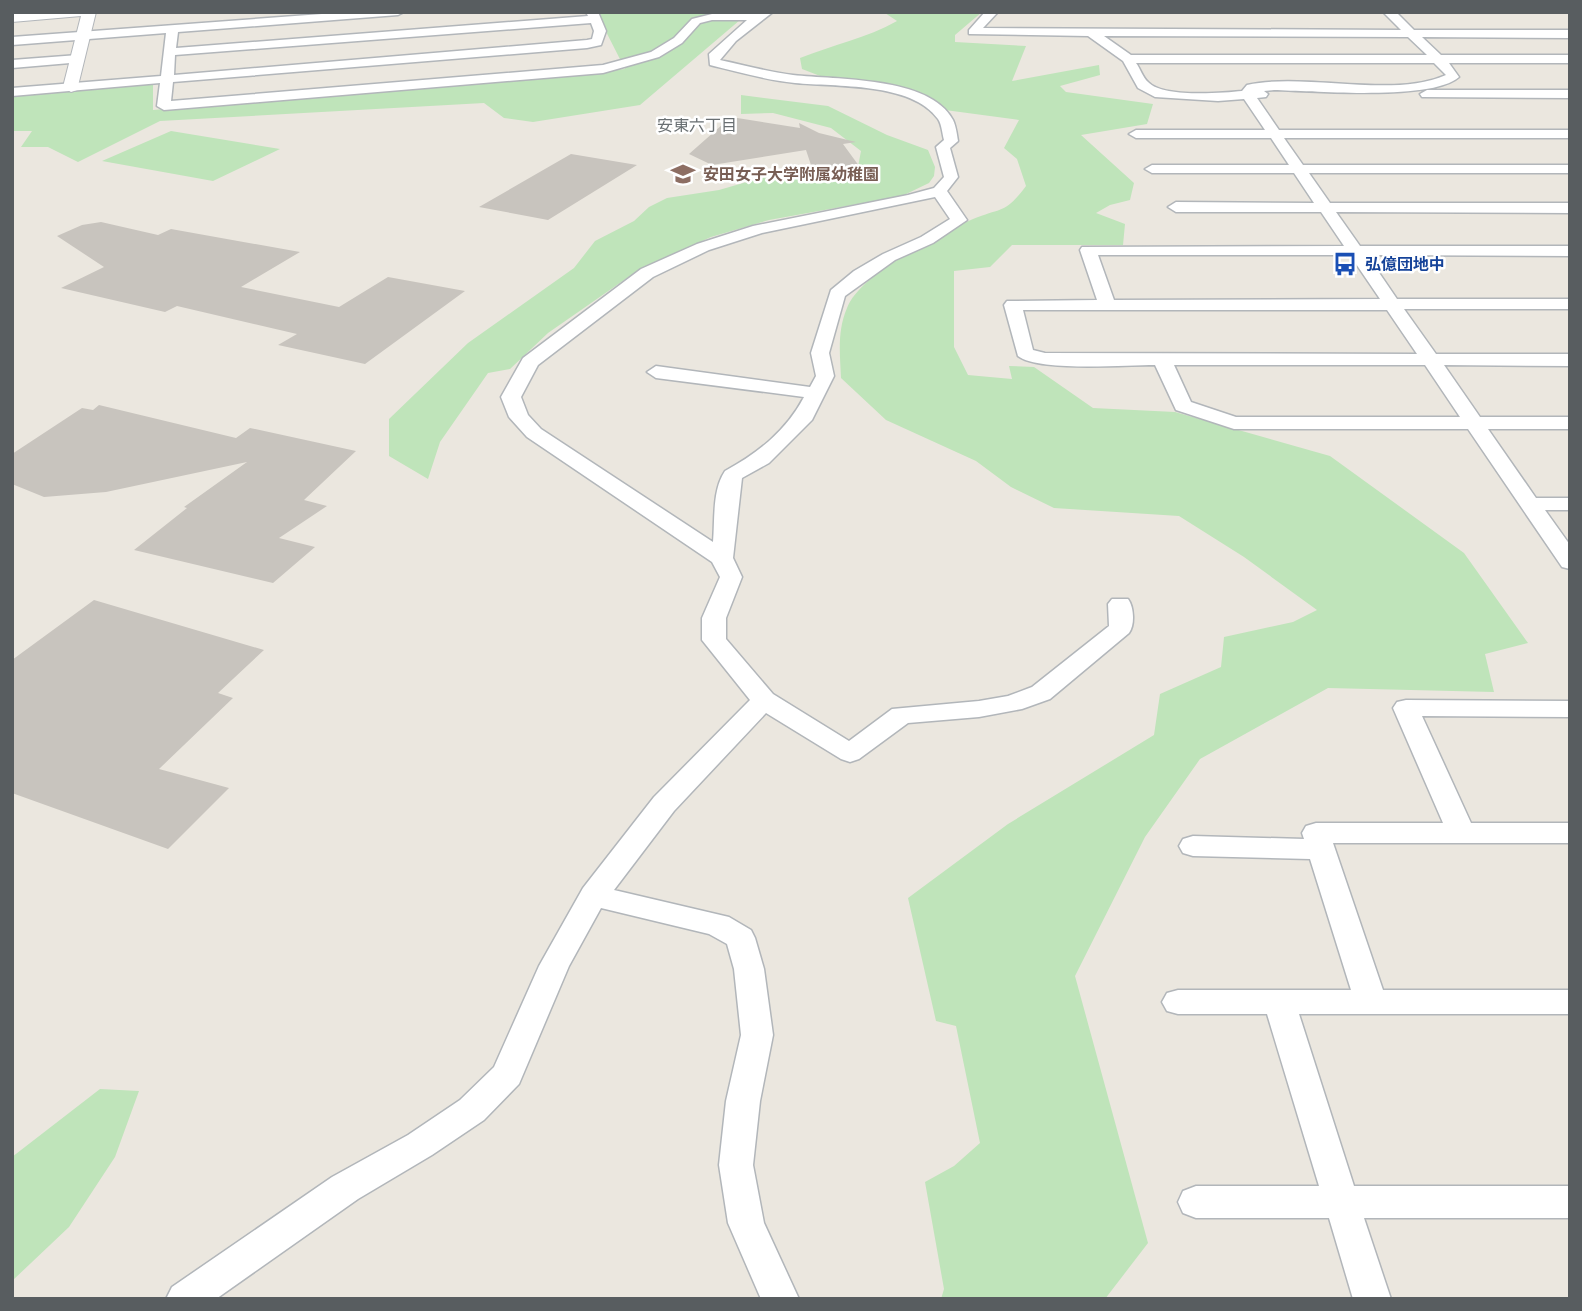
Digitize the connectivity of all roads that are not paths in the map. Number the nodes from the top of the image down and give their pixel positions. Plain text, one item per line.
1 (87, 12) edge
2 (398, 12) edge
3 (992, 12) edge
4 (1389, 12) edge
5 (330, 15) edge
6 (594, 15) edge
7 (763, 15) edge
8 (12, 18) edge
9 (172, 29) junction
10 (1093, 34) junction
11 (1411, 34) junction
12 (1570, 34) edge
13 (84, 36) junction
14 (335, 39) junction
15 (12, 41) edge
16 (169, 52) junction
17 (78, 59) junction
18 (1128, 59) junction
19 (1437, 59) junction
20 (1570, 59) edge
21 (12, 64) edge
22 (340, 64) junction
23 (166, 79) junction
24 (71, 87) junction
25 (12, 92) edge
26 (343, 92) junction
27 (1247, 94) junction
28 (1570, 94) edge
29 (1136, 134) dead end
30 (1274, 134) junction
31 (1570, 134) edge
32 (1297, 168) junction
33 (1152, 169) dead end
34 (1570, 169) edge
35 (939, 191) junction
36 (1175, 207) dead end
37 (1324, 207) junction
38 (1570, 208) edge
39 (1354, 251) junction
40 (1570, 251) edge
41 (1391, 303) junction
42 (1107, 304) junction
43 (1570, 304) edge
44 (1161, 359) junction
45 (1429, 359) junction
46 (1570, 360) edge
47 (656, 372) dead end
48 (815, 393) junction
49 (1474, 423) junction
50 (1570, 423) edge
51 (1529, 504) junction
52 (1570, 504) edge
53 (722, 558) junction
54 (1570, 562) edge
55 (1120, 604) dead end
56 (764, 700) junction
57 (1570, 709) edge
58 (1461, 833) junction
59 (1570, 833) edge
60 (1193, 846) dead end
61 (1321, 849) junction
62 (593, 895) junction
63 (1178, 1002) dead end
64 (1279, 1002) junction
65 (1371, 1002) junction
66 (1570, 1002) edge
67 (1196, 1202) dead end
68 (1341, 1202) junction
69 (1570, 1202) edge
70 (185, 1299) edge
71 (780, 1299) edge
72 (1372, 1299) edge

1 - 8 street
1 - 13 street
2 - 5 street
3 - 10 street
4 - 11 street
5 - 9 street
5 - 14 street
6 - 14 street
6 - 22 street
7 - 26 street
7 - 35 street
9 - 13 street
9 - 16 street
10 - 11 street
10 - 18 street
11 - 12 street
11 - 19 street
13 - 15 street
13 - 17 street
14 - 16 street
14 - 22 street
16 - 23 street
17 - 21 street
17 - 24 street
18 - 19 street
18 - 27 street
19 - 20 street
19 - 27 street
22 - 23 street
22 - 26 street
23 - 24 street
23 - 26 street
24 - 25 street
27 - 28 street
27 - 30 street
29 - 30 street
30 - 31 street
30 - 32 street
32 - 33 street
32 - 34 street
32 - 37 street
35 - 48 street
35 - 53 street
36 - 37 street
37 - 38 street
37 - 39 street
39 - 40 street
39 - 41 street
39 - 42 street
41 - 42 street
41 - 43 street
41 - 45 street
42 - 44 street
44 - 45 street
44 - 49 street
45 - 46 street
45 - 49 street
47 - 48 street
48 - 53 street
49 - 50 street
49 - 51 street
51 - 52 street
51 - 54 street
53 - 56 street
55 - 56 street
56 - 62 street
57 - 58 street
58 - 59 street
58 - 61 street
60 - 61 street
61 - 65 street
62 - 70 street
62 - 71 street
63 - 64 street
64 - 65 street
64 - 68 street
65 - 66 street
67 - 68 street
68 - 69 street
68 - 72 street

